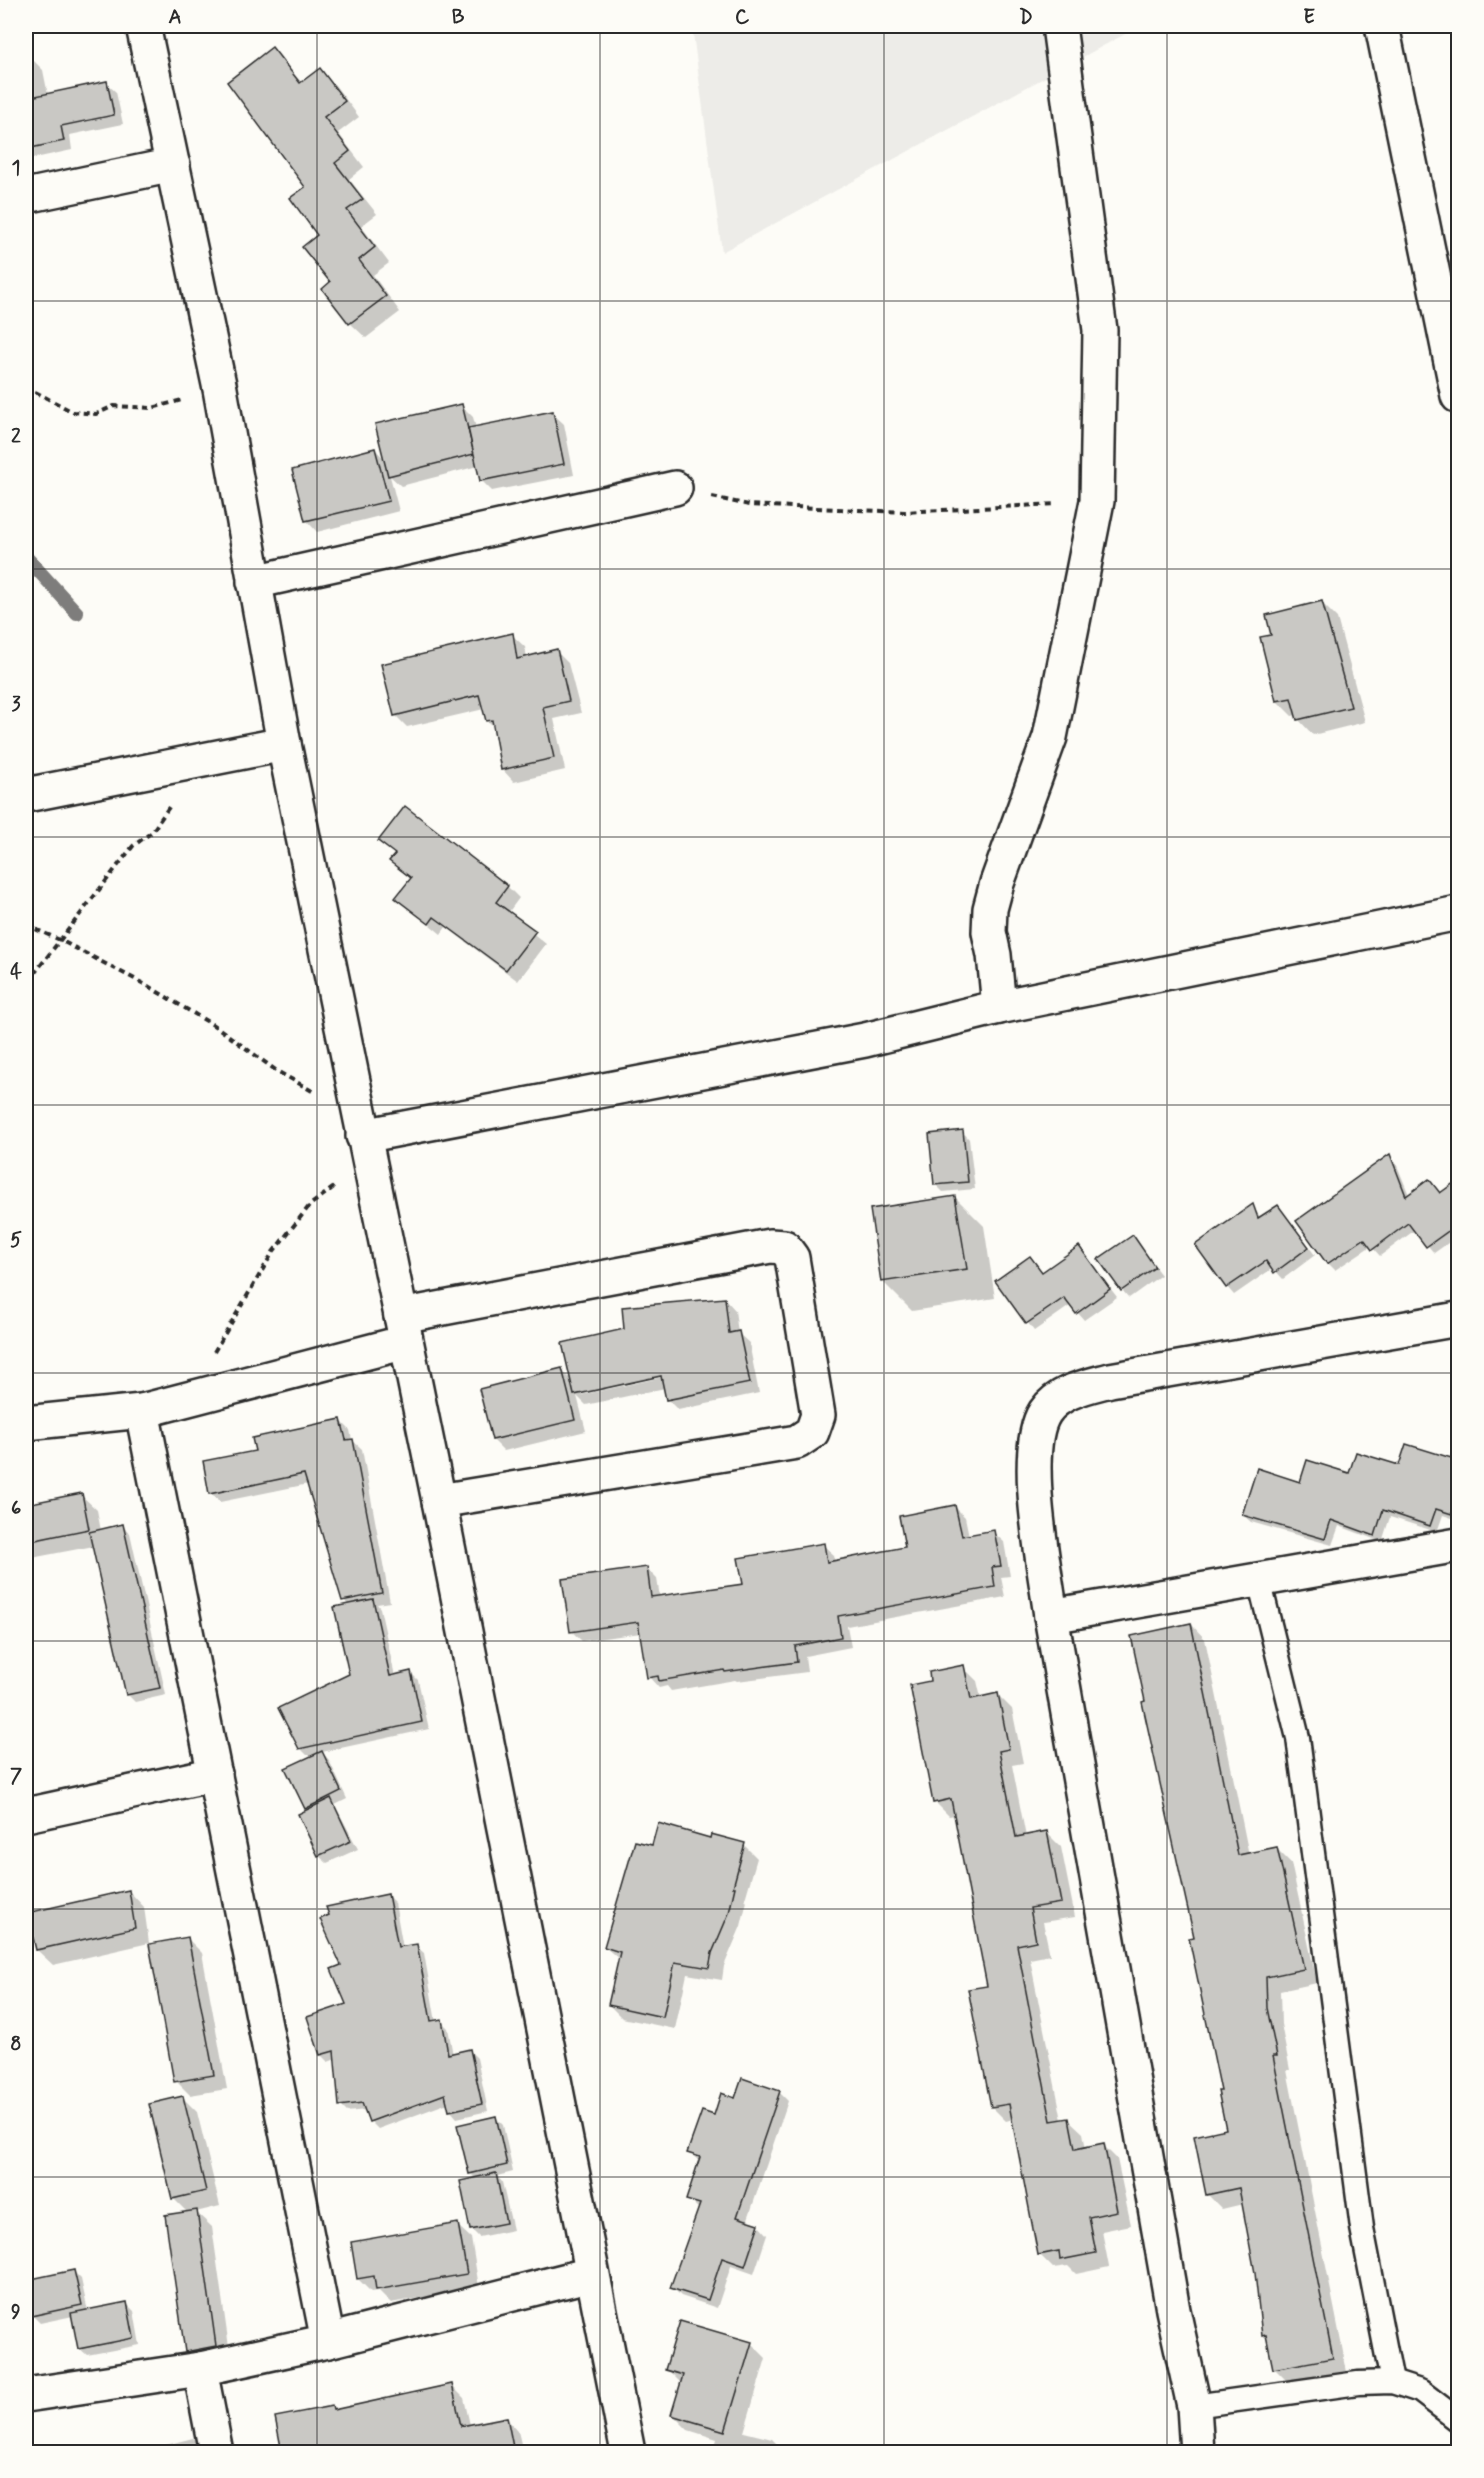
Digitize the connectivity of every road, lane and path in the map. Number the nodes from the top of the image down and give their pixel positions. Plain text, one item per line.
1 (143, 26) edge
2 (1059, 26) edge
3 (1382, 26) edge
4 (173, 165) junction
5 (26, 196) edge
6 (26, 387) edge
7 (220, 389) junction
8 (1458, 396) edge
9 (675, 488) joint
10 (1097, 501) junction
11 (254, 582) junction
12 (284, 744) junction
13 (200, 760) junction
14 (26, 795) edge
15 (1458, 913) edge
16 (26, 925) edge
17 (60, 940) junction
18 (26, 981) edge
19 (999, 1007) junction
20 (316, 1093) dead end
21 (363, 1136) junction
22 (337, 1178) dead end
23 (1458, 1319) edge
24 (404, 1329) junction
25 (186, 1400) junction
26 (142, 1411) junction
27 (26, 1423) edge
28 (439, 1501) junction
29 (1458, 1545) edge
30 (1259, 1580) junction
31 (1051, 1616) junction
32 (215, 1774) junction
33 (26, 1815) edge
34 (591, 2274) junction
35 (328, 2341) junction
36 (200, 2369) junction
37 (1392, 2382) junction
38 (26, 2395) edge
39 (1194, 2406) junction
40 (1458, 2420) edge
41 (216, 2452) edge
42 (628, 2452) edge
43 (1197, 2452) edge

1 - 4 street
2 - 10 street
3 - 8 street
4 - 5 street
4 - 7 street
6 - 7 path
7 - 11 street
9 - 10 path
9 - 11 street
10 - 19 street
11 - 12 street
12 - 13 street
12 - 21 street
13 - 14 street
13 - 17 path
15 - 19 street
16 - 17 path
17 - 18 path
17 - 20 path
19 - 21 street
21 - 24 street
22 - 25 path
23 - 31 street
24 - 25 street
24 - 28 street
24 - 28 street
25 - 26 street
26 - 27 street
26 - 32 street
28 - 34 street
29 - 30 street
30 - 31 street
30 - 37 lane
31 - 39 street
32 - 33 street
32 - 35 street
34 - 35 street
34 - 42 street
35 - 36 street
36 - 38 street
36 - 41 street
37 - 39 lane
37 - 40 lane
39 - 43 street

